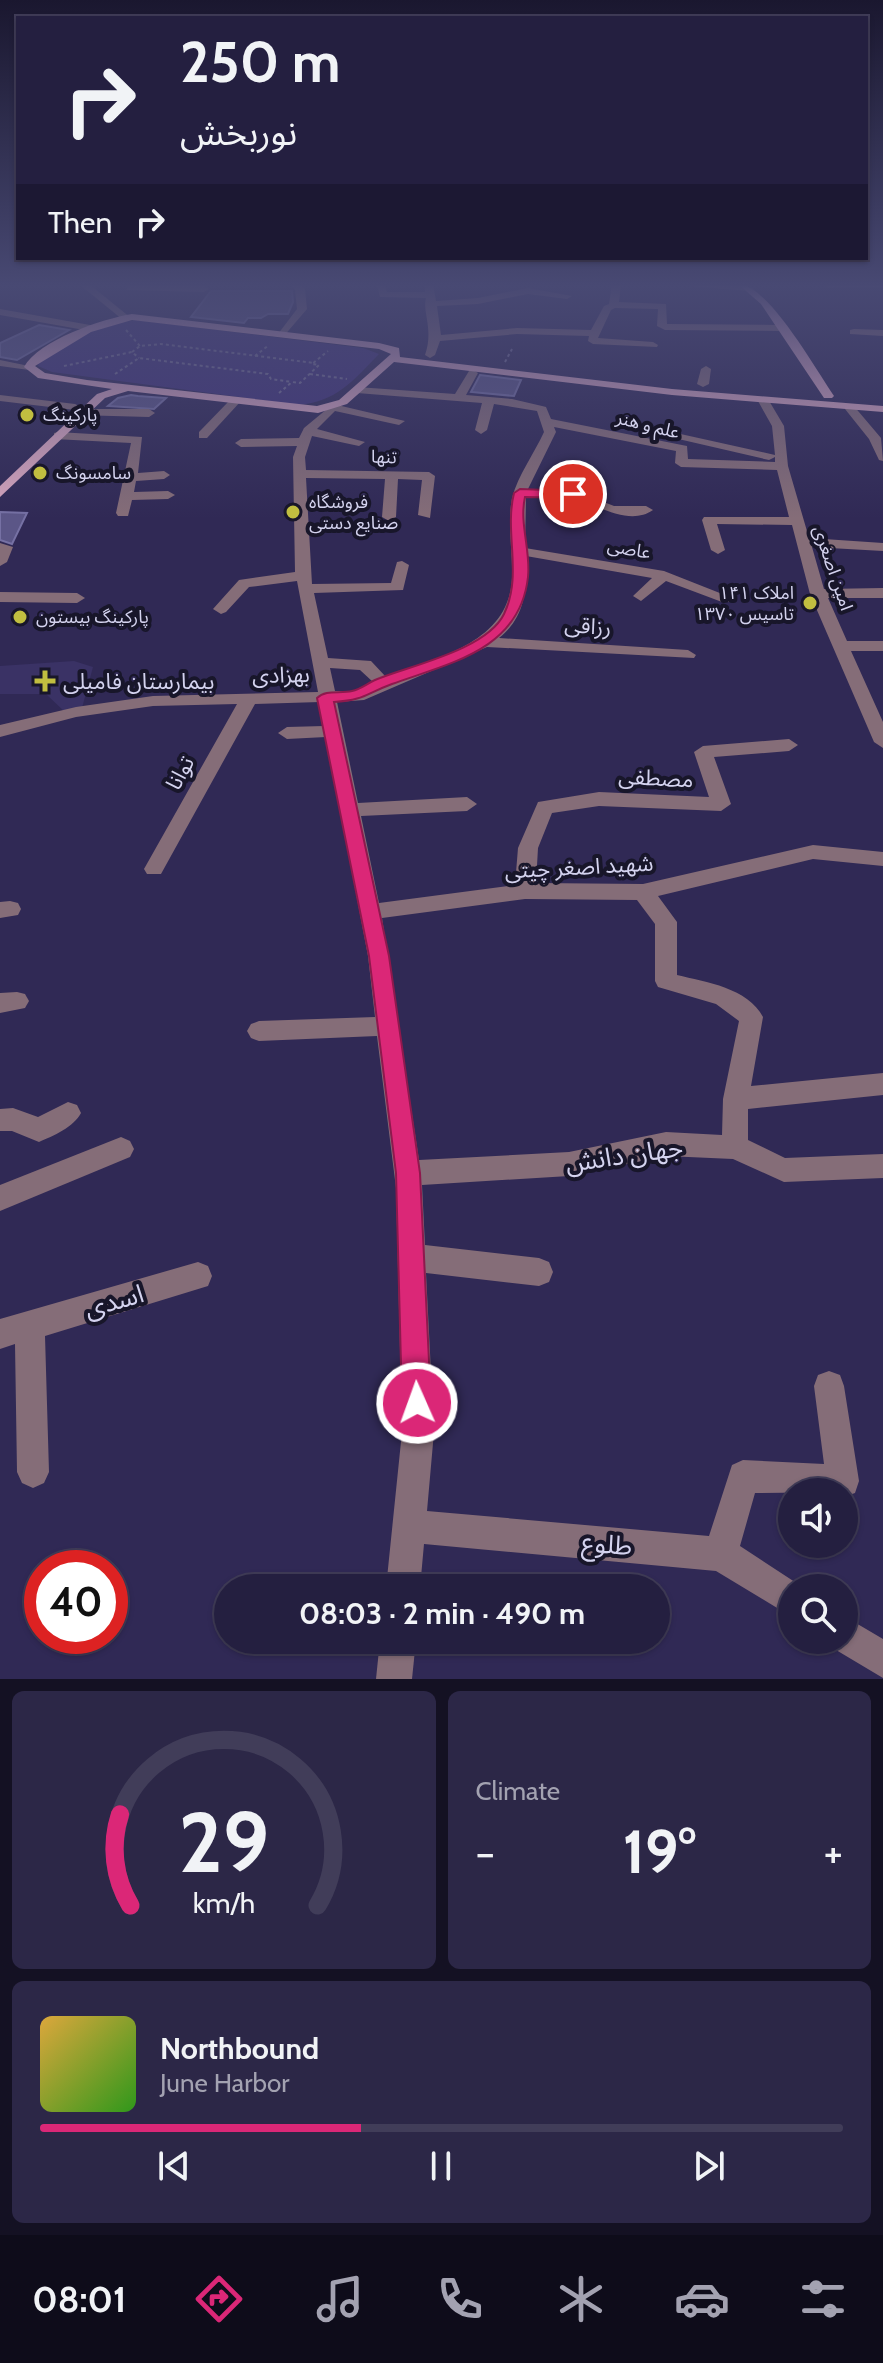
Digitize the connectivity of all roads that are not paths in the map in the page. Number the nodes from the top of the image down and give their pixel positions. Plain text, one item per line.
1 (33, 362) edge
2 (385, 362) edge
3 (472, 362) edge
4 (487, 362) edge
5 (804, 362) edge
6 (0, 363) edge
7 (706, 369) dead end
8 (31, 370) junction
9 (473, 373) dead end
10 (590, 377) junction
11 (703, 384) junction
12 (361, 386) junction
13 (96, 388) junction
14 (828, 396) junction
15 (0, 398) edge
16 (459, 398) junction
17 (883, 399) edge
18 (489, 400) junction
19 (235, 401) junction
20 (764, 401) junction
21 (333, 407) junction
22 (849, 407) junction
23 (883, 409) edge
24 (78, 410) junction
25 (149, 413) dead end
26 (399, 421) dead end
27 (548, 422) junction
28 (636, 429) dead end
29 (481, 430) dead end
30 (203, 435) dead end
31 (58, 436) junction
32 (306, 436) junction
33 (359, 442) dead end
34 (241, 443) dead end
35 (883, 457) edge
36 (782, 462) junction
37 (300, 474) junction
38 (164, 475) dead end
39 (392, 475) junction
40 (0, 477) edge
41 (130, 477) junction
42 (0, 493) edge
43 (520, 493) junction
44 (168, 495) dead end
45 (127, 496) junction
46 (646, 510) dead end
47 (123, 513) dead end
48 (425, 515) dead end
49 (389, 517) dead end
50 (796, 521) junction
51 (803, 542) junction
52 (0, 547) edge
53 (883, 547) edge
54 (718, 550) dead end
55 (520, 551) junction
56 (0, 562) edge
57 (402, 565) dead end
58 (664, 575) junction
59 (305, 583) junction
60 (883, 593) edge
61 (818, 594) junction
62 (641, 596) dead end
63 (0, 597) edge
64 (77, 598) dead end
65 (727, 599) dead end
66 (221, 609) dead end
67 (485, 642) junction
68 (840, 646) junction
69 (883, 646) edge
70 (688, 655) dead end
71 (321, 663) junction
72 (382, 682) junction
73 (325, 698) junction
74 (249, 699) junction
75 (877, 720) edge
76 (0, 731) edge
77 (332, 731) junction
78 (287, 733) dead end
79 (883, 742) edge
80 (789, 745) dead end
81 (467, 804) dead end
82 (348, 810) junction
83 (883, 859) edge
84 (154, 869) dead end
85 (525, 891) junction
86 (643, 892) junction
87 (370, 912) junction
88 (388, 1026) junction
89 (259, 1031) dead end
90 (883, 1084) edge
91 (736, 1099) junction
92 (68, 1113) dead end
93 (0, 1120) edge
94 (735, 1147) junction
95 (121, 1149) dead end
96 (883, 1166) edge
97 (408, 1173) junction
98 (0, 1198) edge
99 (412, 1257) junction
100 (539, 1272) dead end
101 (198, 1276) dead end
102 (30, 1325) junction
103 (0, 1334) edge
104 (829, 1386) dead end
105 (33, 1472) dead end
106 (409, 1526) junction
107 (721, 1554) junction
108 (404, 1574) edge
109 (778, 1591) edge
110 (858, 1643) edge
111 (397, 1654) edge
112 (883, 1660) edge
113 (394, 1679) edge

1 - 8 main road
2 - 12 main road
3 - 10 main road
4 - 10 main road
5 - 14 main road
6 - 8 street
7 - 11 street
8 - 13 main road
9 - 16 street
10 - 11 main road
10 - 20 main road
11 - 14 main road
12 - 16 street
12 - 21 main road
13 - 19 main road
13 - 24 main road
13 - 24 main road
14 - 17 main road
15 - 24 street
16 - 18 street
18 - 27 street
18 - 29 street
19 - 21 main road
19 - 30 street
20 - 22 main road
20 - 36 street, امین اصغری
21 - 26 street
21 - 32 street
22 - 23 main road
22 - 35 street
24 - 25 street
24 - 31 main road
24 - 40 main road
27 - 36 street, علم و هنر
27 - 43 street
28 - 36 street
31 - 41 street
31 - 42 main road
32 - 33 street
32 - 34 street
32 - 37 street
36 - 50 street, امین اصغری
37 - 39 street, تنها
37 - 59 street
38 - 41 street
39 - 48 street, تنها
39 - 49 street
41 - 45 street
43 - 46 street
43 - 55 street
44 - 45 street
45 - 47 street
50 - 51 street, امین اصغری
50 - 54 street
51 - 53 street
51 - 61 street, امین اصغری
52 - 56 street
55 - 58 street, عاصی
55 - 67 street
57 - 59 street
58 - 62 street
58 - 65 street, عاصی
59 - 66 street
59 - 71 street
60 - 61 street
61 - 68 street, امین اصغری
63 - 64 street
67 - 70 street, رزاقی
67 - 72 street, بهزادی
68 - 69 street
68 - 75 street, امین اصغری
71 - 72 street
71 - 73 street
72 - 73 street, بهزادی
73 - 74 street, بهزادی
73 - 77 street
74 - 76 street, بهزادی
74 - 84 street, توانا
75 - 79 street, امین اصغری
77 - 78 street
77 - 82 street
80 - 85 street, مصطفی
81 - 82 street
82 - 87 street
83 - 86 street, شهید اصغر چیتی
85 - 86 street, شهید اصغر چیتی
85 - 87 street, شهید اصغر چیتی
86 - 91 street
87 - 88 street
88 - 89 street
88 - 97 street
90 - 91 street
91 - 94 street
92 - 93 street
94 - 96 street, جهان دانش
94 - 97 street, جهان دانش
95 - 98 street
97 - 99 street
99 - 100 street
99 - 106 street
101 - 102 street, اسدی
102 - 103 street, اسدی
102 - 105 street
104 - 107 street
106 - 107 street, طلوع
106 - 108 street
107 - 109 street, طلوع
110 - 112 street
111 - 113 street

